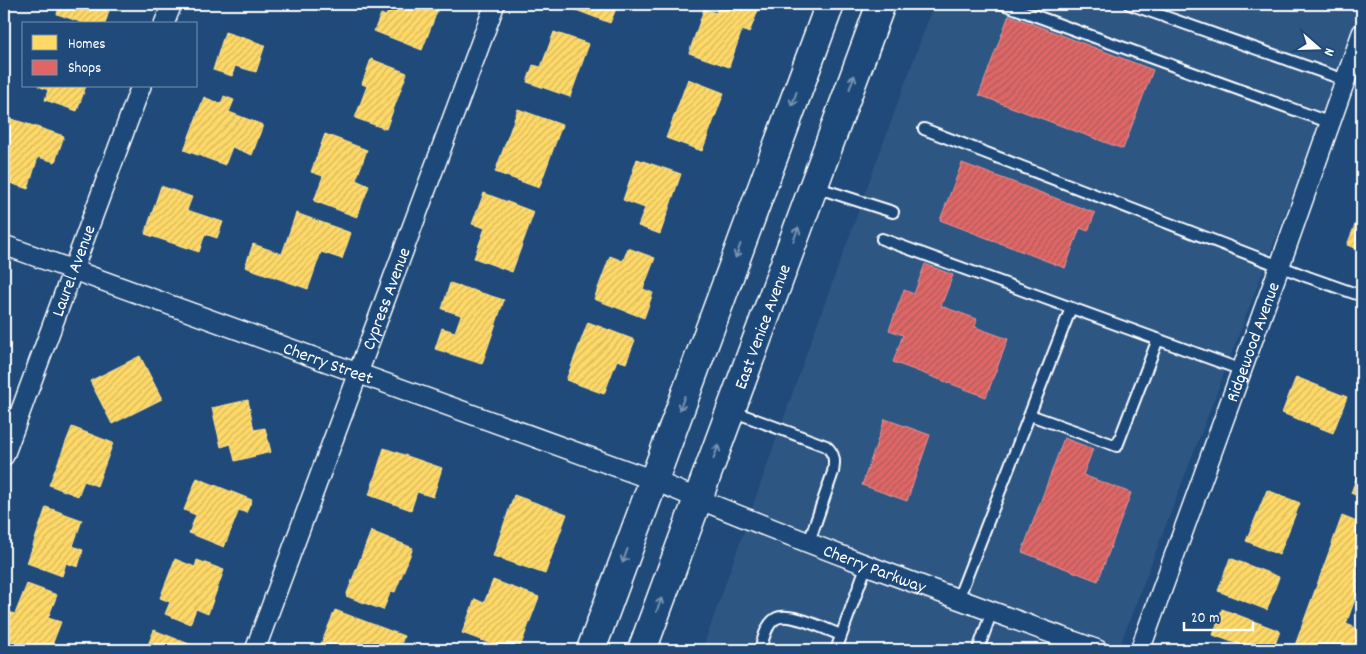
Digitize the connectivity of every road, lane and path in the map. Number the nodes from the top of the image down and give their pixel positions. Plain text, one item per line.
1 (172, 4) edge
2 (495, 4) edge
3 (830, 4) edge
4 (881, 4) edge
5 (1003, 4) edge
6 (1129, 4) edge
7 (165, 22) edge
8 (1362, 32) edge
9 (1345, 80) junction
10 (140, 88) edge
11 (1330, 123) junction
12 (924, 129) dead end
13 (814, 187) junction
14 (893, 212) dead end
15 (882, 239) dead end
16 (4, 245) edge
17 (1280, 265) junction
18 (73, 270) junction
19 (1362, 296) edge
20 (1071, 308) junction
21 (1158, 339) junction
22 (1242, 370) junction
23 (357, 374) junction
24 (731, 411) junction
25 (1030, 415) junction
26 (4, 456) edge
27 (653, 480) junction
28 (699, 500) junction
29 (809, 542) junction
30 (867, 564) junction
31 (958, 599) junction
32 (992, 611) junction
33 (842, 635) junction
34 (255, 650) edge
35 (591, 650) edge
36 (642, 650) edge
37 (760, 650) edge
38 (836, 650) edge
39 (978, 650) edge
40 (1098, 650) edge
41 (1140, 650) edge

1 - 7 street
2 - 23 street, Cypress Avenue
3 -> 27 main road
13 -> 4 main road, East Venice Avenue
5 - 11 lane
6 - 9 lane
8 - 9 street, Ridgewood Avenue
9 - 11 street, Ridgewood Avenue
10 - 18 street, Laurel Avenue
11 - 17 street, Ridgewood Avenue
12 - 17 lane
13 - 14 lane
24 -> 13 main road, East Venice Avenue
15 - 20 lane
16 - 18 street, Cherry Street
17 - 19 lane
17 - 22 street, Ridgewood Avenue
18 - 23 street, Cherry Street
18 - 26 street, Laurel Avenue
20 - 21 lane
20 - 25 lane
21 - 22 lane
21 - 25 lane
22 - 41 street, Ridgewood Avenue
23 - 27 street, Cherry Street
23 - 34 street, Cypress Avenue
28 -> 24 main road, East Venice Avenue
24 - 29 lane
25 - 31 lane
27 - 28 street, Cherry Parkway
27 -> 35 main road
28 - 29 street, Cherry Parkway
36 -> 28 main road, East Venice Avenue
29 - 30 street, Cherry Parkway
30 - 31 street, Cherry Parkway
30 - 33 lane
31 - 32 street, Cherry Parkway
32 - 39 lane
32 - 40 street, Cherry Parkway
33 - 37 lane
33 - 38 lane

